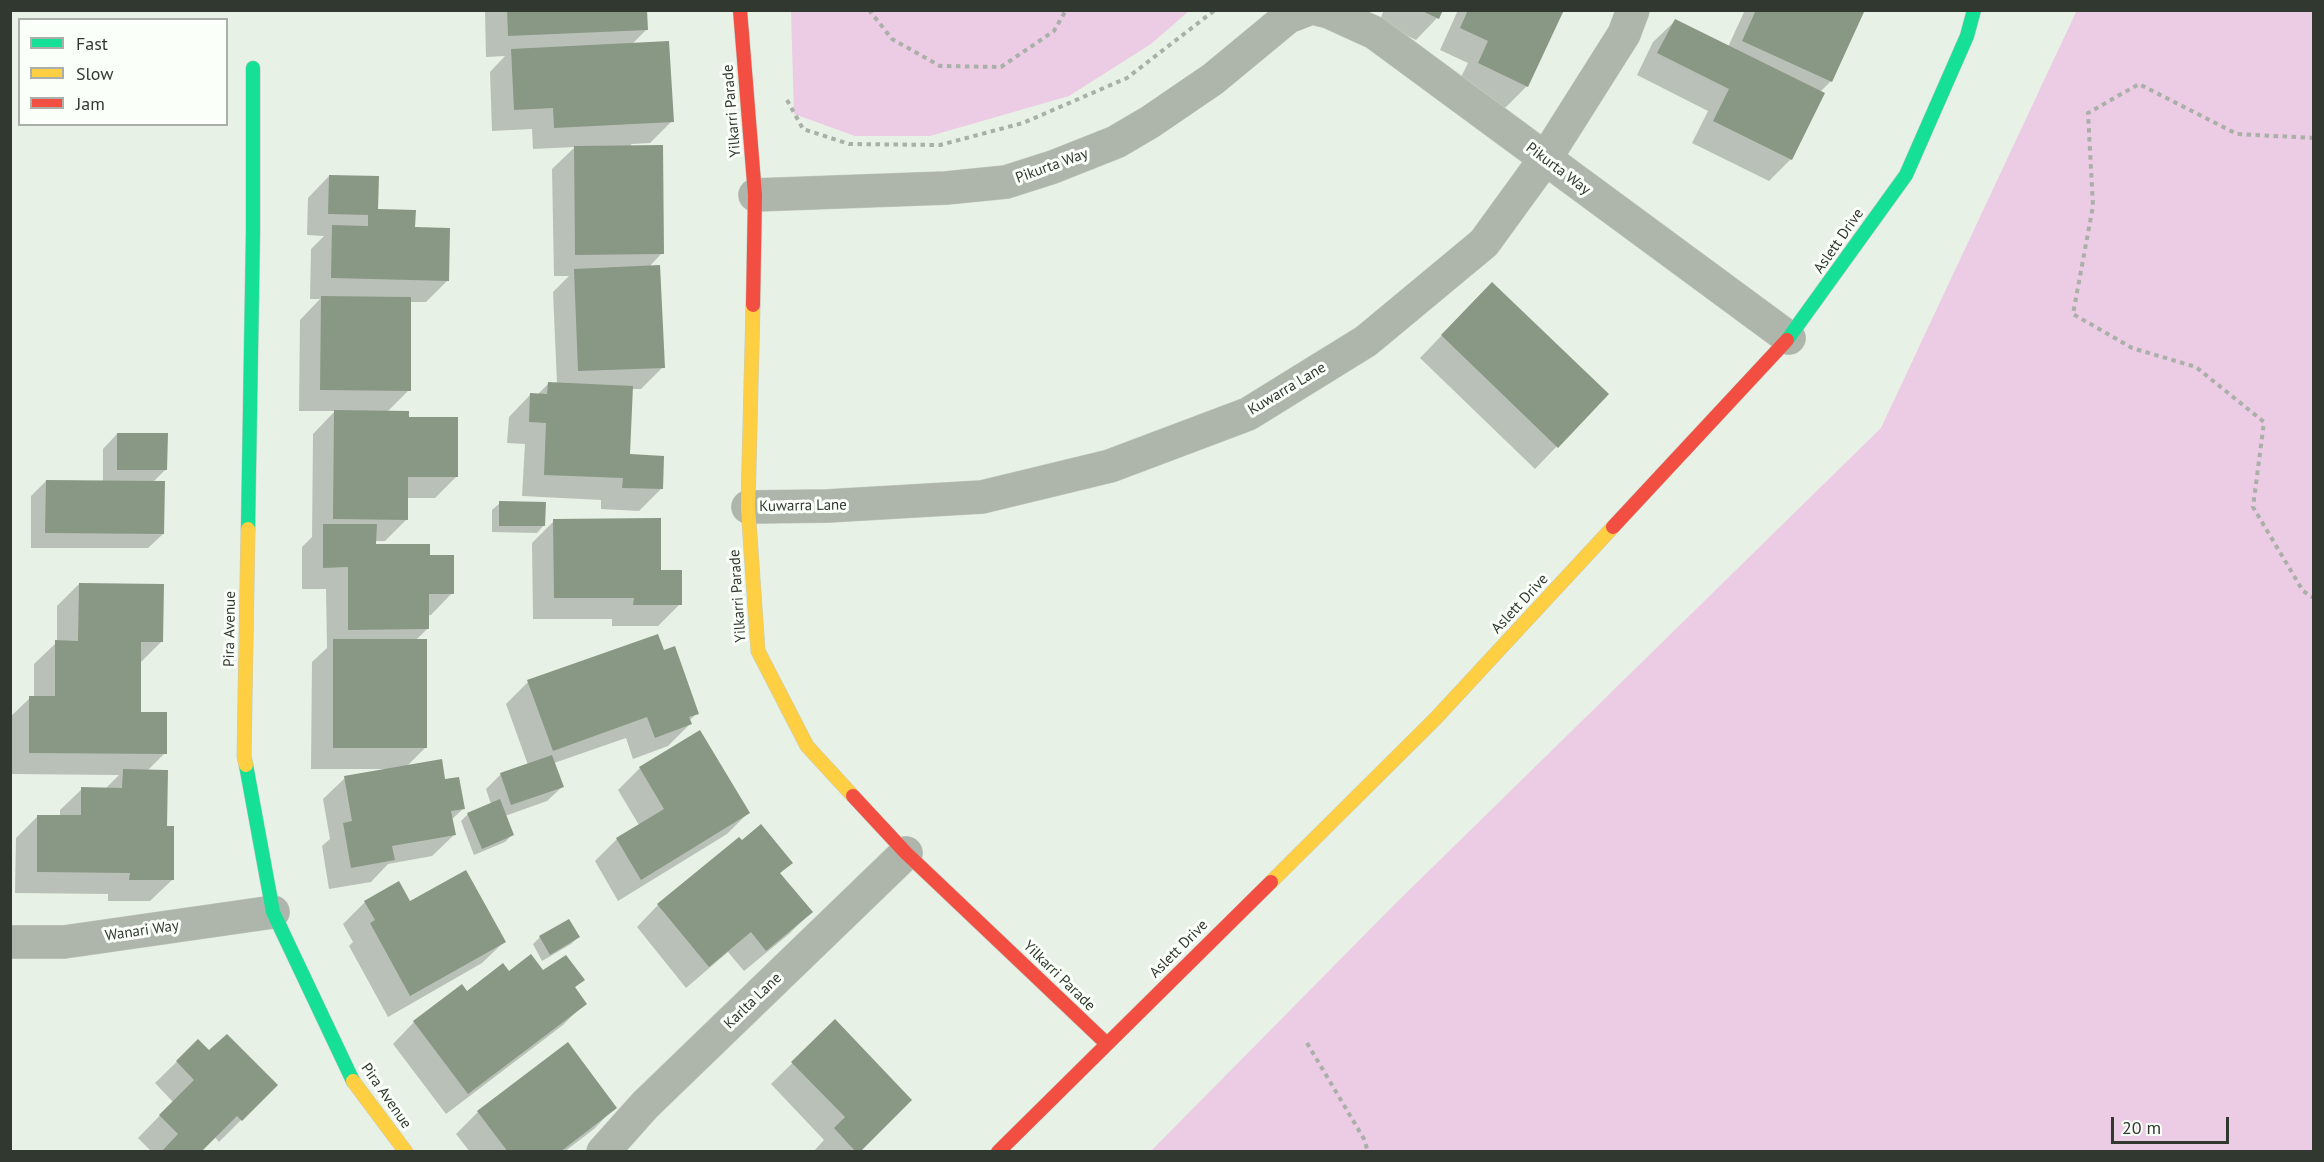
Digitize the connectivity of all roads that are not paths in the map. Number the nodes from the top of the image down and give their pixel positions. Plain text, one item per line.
1 (740, 10) edge
2 (1633, 10) edge
3 (1974, 10) edge
4 (1321, 11) edge
5 (253, 68) dead end
6 (1545, 159) junction
7 (755, 195) junction
8 (1789, 338) junction
9 (748, 507) junction
10 (906, 853) junction
11 (273, 912) junction
12 (10, 942) edge
13 (1107, 1044) junction
14 (406, 1152) edge
15 (603, 1152) edge
16 (998, 1152) edge

1 - 7 street, Yilkarri Parade
2 - 6 street, Kuwarra Lane
3 - 8 street, Aslett Drive
4 - 6 street, Pikurta Way
4 - 7 street, Pikurta Way
5 - 11 street, Pira Avenue
6 - 8 street, Pikurta Way
6 - 9 street, Kuwarra Lane
7 - 9 street, Yilkarri Parade
8 - 13 street, Aslett Drive
9 - 10 street, Yilkarri Parade
10 - 13 street, Yilkarri Parade
10 - 15 street, Karlta Lane
11 - 12 street, Wanari Way
11 - 14 street, Pira Avenue
13 - 16 street, Aslett Drive

